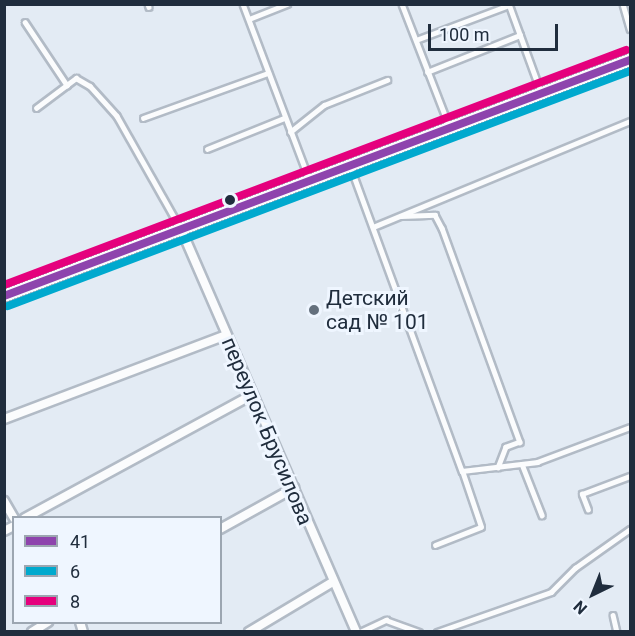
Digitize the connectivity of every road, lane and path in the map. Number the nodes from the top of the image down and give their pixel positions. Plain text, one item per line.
1 (243, 4) edge
2 (287, 4) edge
3 (402, 4) edge
4 (623, 4) edge
5 (509, 5) edge
6 (249, 20) junction
7 (25, 22) dead end
8 (630, 29) edge
9 (520, 35) junction
10 (416, 40) junction
11 (630, 60) edge
12 (268, 72) junction
13 (427, 72) junction
14 (387, 80) dead end
15 (67, 85) junction
16 (541, 94) junction
17 (36, 108) dead end
18 (143, 118) dead end
19 (284, 118) junction
20 (630, 121) edge
21 (450, 128) junction
22 (290, 132) junction
23 (207, 150) dead end
24 (350, 165) junction
25 (310, 181) junction
26 (401, 216) junction
27 (374, 227) junction
28 (181, 229) junction
29 (4, 296) edge
30 (225, 335) junction
31 (252, 395) junction
32 (4, 419) edge
33 (630, 427) edge
34 (522, 464) junction
35 (498, 468) junction
36 (462, 471) junction
37 (630, 476) edge
38 (294, 488) junction
39 (4, 501) edge
40 (588, 510) dead end
41 (542, 515) dead end
42 (13, 516) edge
43 (29, 516) edge
44 (222, 528) edge
45 (630, 529) edge
46 (435, 545) dead end
47 (331, 583) junction
48 (613, 615) dead end
49 (45, 624) edge
50 (32, 632) edge
51 (249, 632) edge
52 (358, 632) edge
53 (419, 632) edge
54 (437, 632) edge
55 (617, 632) edge

1 - 6 lane
2 - 6 lane
3 - 10 lane
4 - 8 lane
5 - 9 lane
5 - 10 lane
6 - 12 lane
7 - 15 lane
9 - 13 lane
9 - 16 lane
10 - 13 lane
11 - 16 main road
12 - 18 lane
12 - 19 lane
13 - 21 lane
14 - 22 lane
15 - 17 lane
15 - 28 lane
16 - 21 main road
19 - 22 lane
19 - 23 lane
20 - 26 lane
21 - 24 main road
22 - 25 lane
24 - 25 main road
24 - 27 lane
25 - 28 main road
26 - 27 lane
26 - 35 lane
27 - 36 lane
28 - 29 main road
28 - 30 street, переулок Брусилова
30 - 31 street, переулок Брусилова
30 - 32 street
31 - 38 street, переулок Брусилова
31 - 43 street
33 - 34 lane
34 - 35 lane
34 - 41 lane
35 - 36 lane
36 - 46 lane
37 - 40 lane
38 - 44 street
38 - 47 street, переулок Брусилова
39 - 42 street
45 - 54 lane
47 - 51 street
47 - 52 street, переулок Брусилова
48 - 55 lane
49 - 50 street
52 - 53 lane

